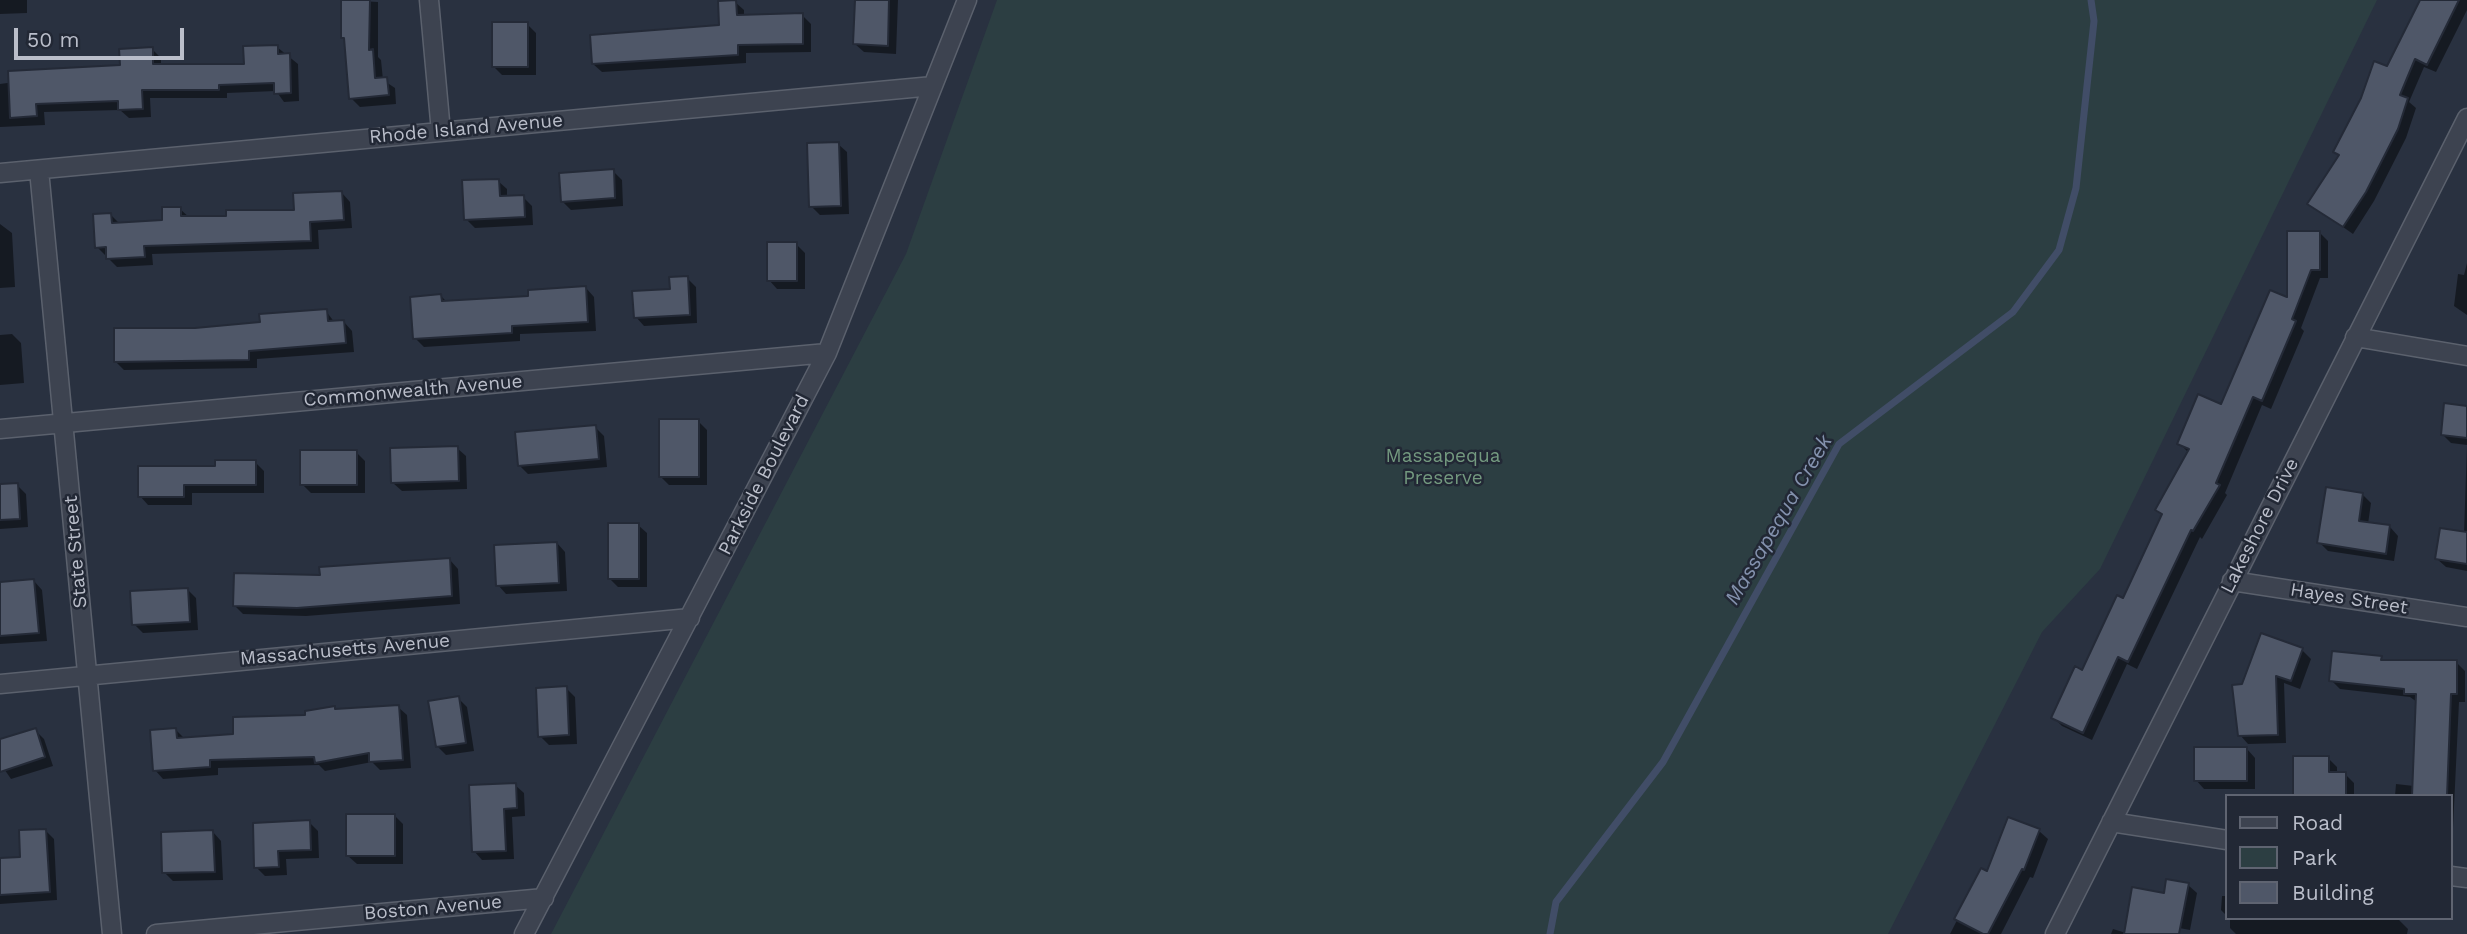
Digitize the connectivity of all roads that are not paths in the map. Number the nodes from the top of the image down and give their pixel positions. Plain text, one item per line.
1 (429, 0) edge
2 (967, 0) edge
3 (933, 86) junction
4 (2467, 118) edge
5 (441, 132) junction
6 (39, 170) junction
7 (0, 173) edge
8 (2355, 337) junction
9 (827, 353) junction
10 (2467, 356) edge
11 (64, 423) junction
12 (0, 429) edge
13 (2232, 581) junction
14 (2467, 617) edge
15 (690, 618) junction
16 (87, 674) junction
17 (0, 684) edge
18 (2111, 822) junction
19 (2226, 840) edge
20 (544, 898) junction
21 (112, 934) edge
22 (156, 934) edge
23 (524, 934) edge
24 (2055, 934) edge

1 - 5 street
2 - 3 street, Parkside Boulevard
3 - 5 street, Rhode Island Avenue
3 - 9 street, Parkside Boulevard
4 - 8 street, Lakeshore Drive
5 - 6 street, Rhode Island Avenue
6 - 7 street, Rhode Island Avenue
6 - 11 street, State Street
8 - 10 street
8 - 13 street, Lakeshore Drive
9 - 11 street, Commonwealth Avenue
9 - 15 street, Parkside Boulevard
11 - 12 street, Commonwealth Avenue
11 - 16 street, State Street
13 - 14 street, Hayes Street
13 - 18 street, Lakeshore Drive
15 - 16 street, Massachusetts Avenue
15 - 20 street, Parkside Boulevard
16 - 17 street, Massachusetts Avenue
16 - 21 street, State Street
18 - 19 street
18 - 24 street, Lakeshore Drive
20 - 22 street, Boston Avenue
20 - 23 street, Parkside Boulevard

